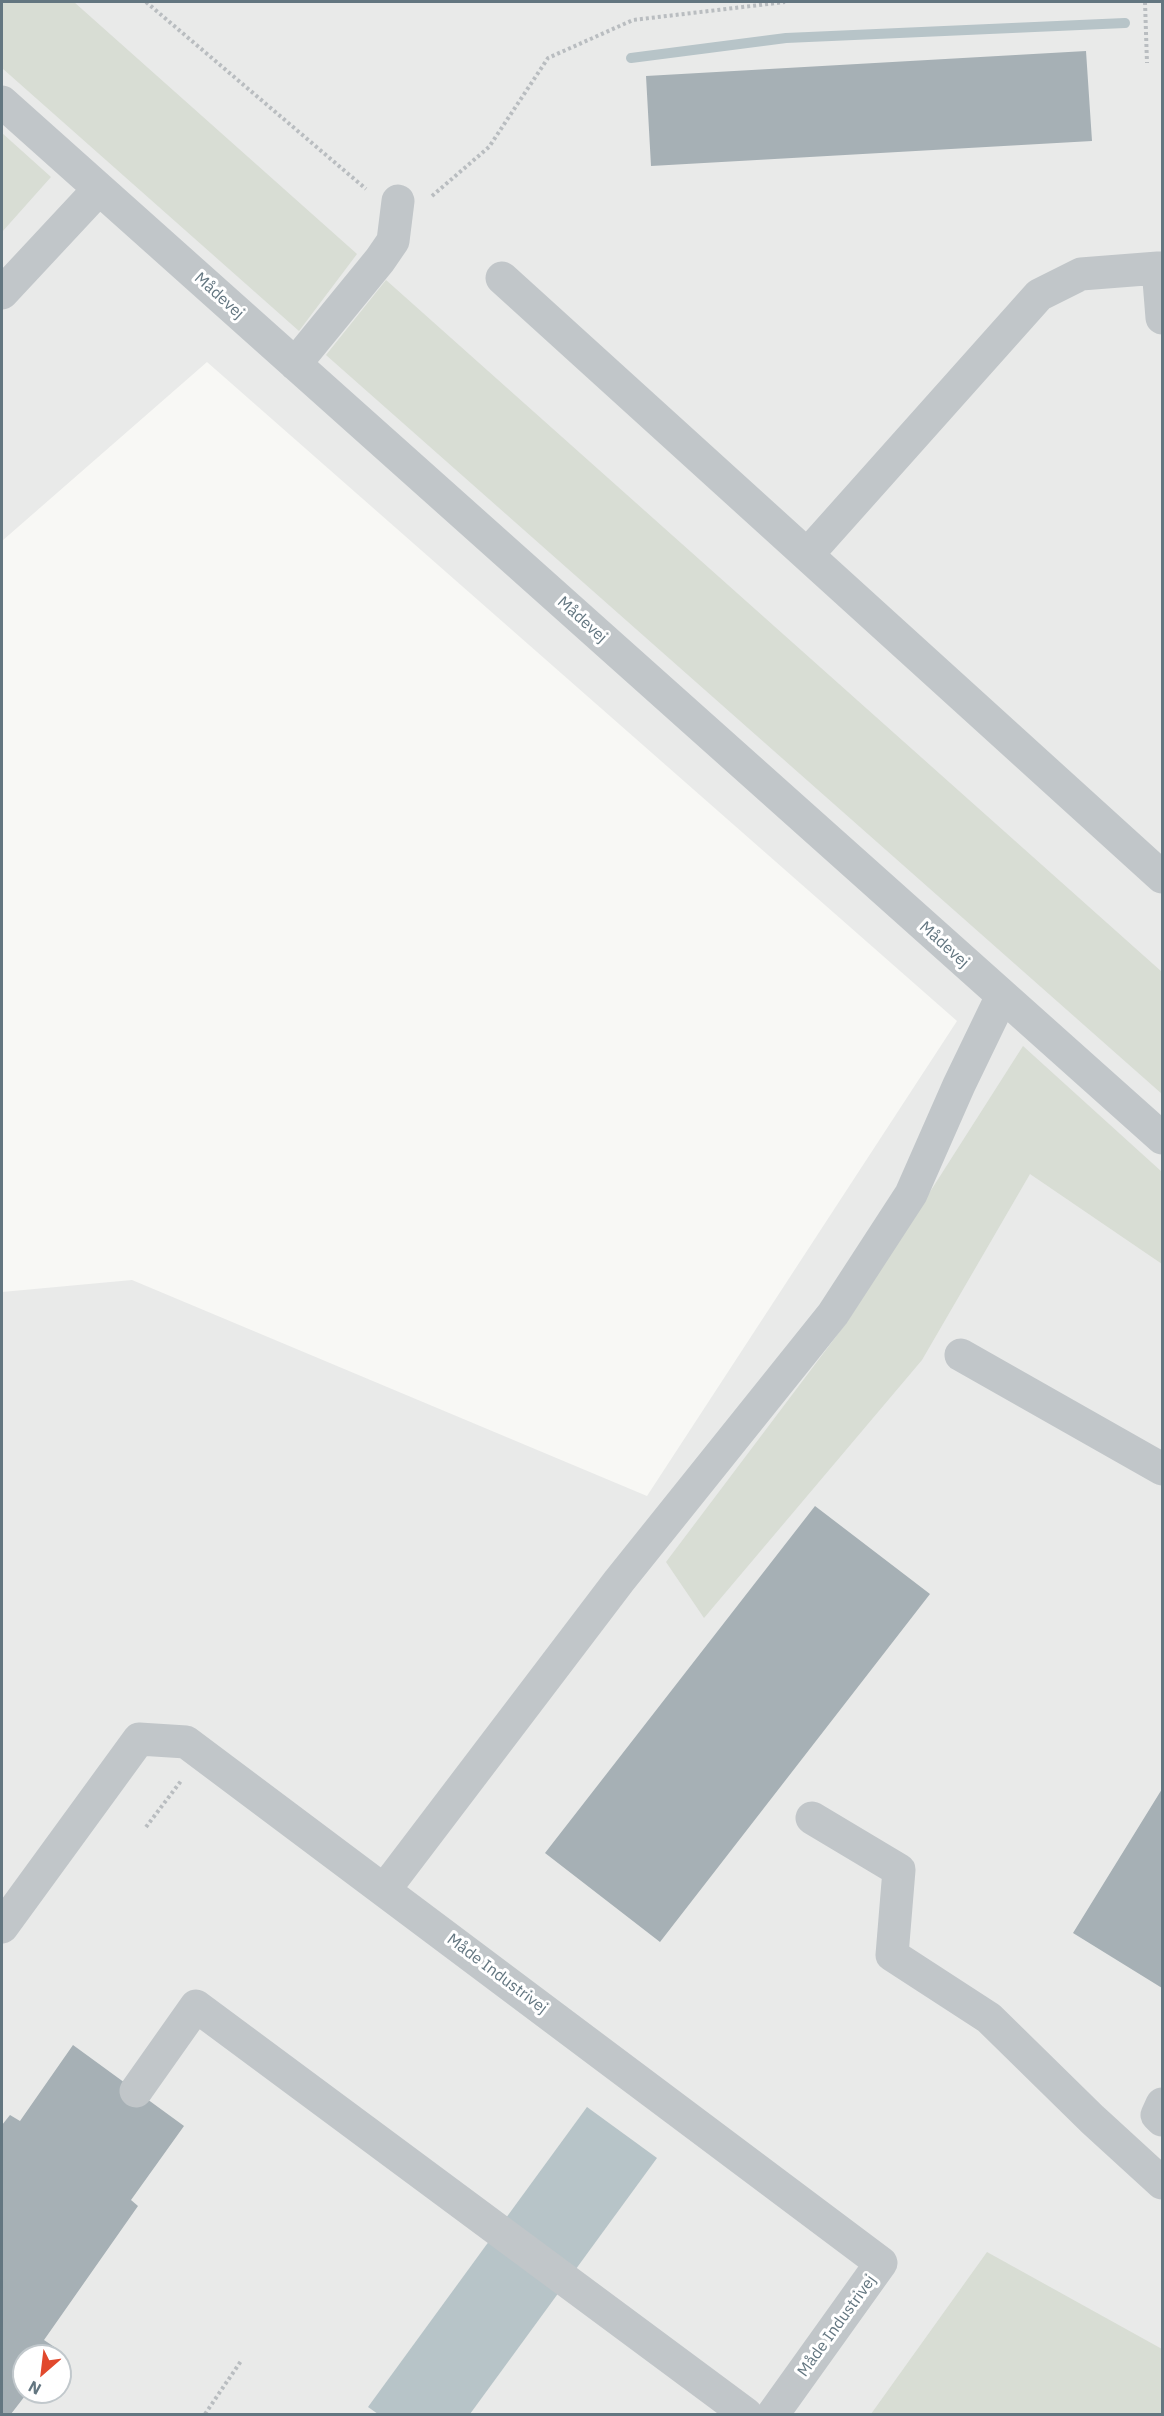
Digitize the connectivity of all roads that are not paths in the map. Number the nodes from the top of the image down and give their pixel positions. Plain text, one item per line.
1 (2, 102) edge
2 (99, 189) junction
3 (398, 201) road end
4 (1160, 268) edge
5 (502, 278) dead end
6 (2, 293) edge
7 (1162, 318) edge
8 (295, 364) junction
9 (807, 555) junction
10 (1162, 877) edge
11 (1002, 996) junction
12 (1162, 1138) edge
13 (961, 1355) dead end
14 (1162, 1469) edge
15 (812, 1818) dead end
16 (385, 1889) junction
17 (2, 1927) edge
18 (136, 2091) dead end
19 (1162, 2104) edge
20 (1162, 2120) edge
21 (1162, 2183) edge
22 (746, 2415) edge
23 (773, 2415) edge

1 - 2 street, Mådevej
2 - 6 street
2 - 8 street, Mådevej
3 - 8 street
4 - 7 street
4 - 9 street
5 - 9 street
8 - 11 street, Mådevej
9 - 10 street
11 - 12 street, Mådevej
11 - 16 street
13 - 14 street
15 - 21 street
16 - 17 street, Måde Industrivej
16 - 23 street, Måde Industrivej
18 - 22 street
19 - 20 street

